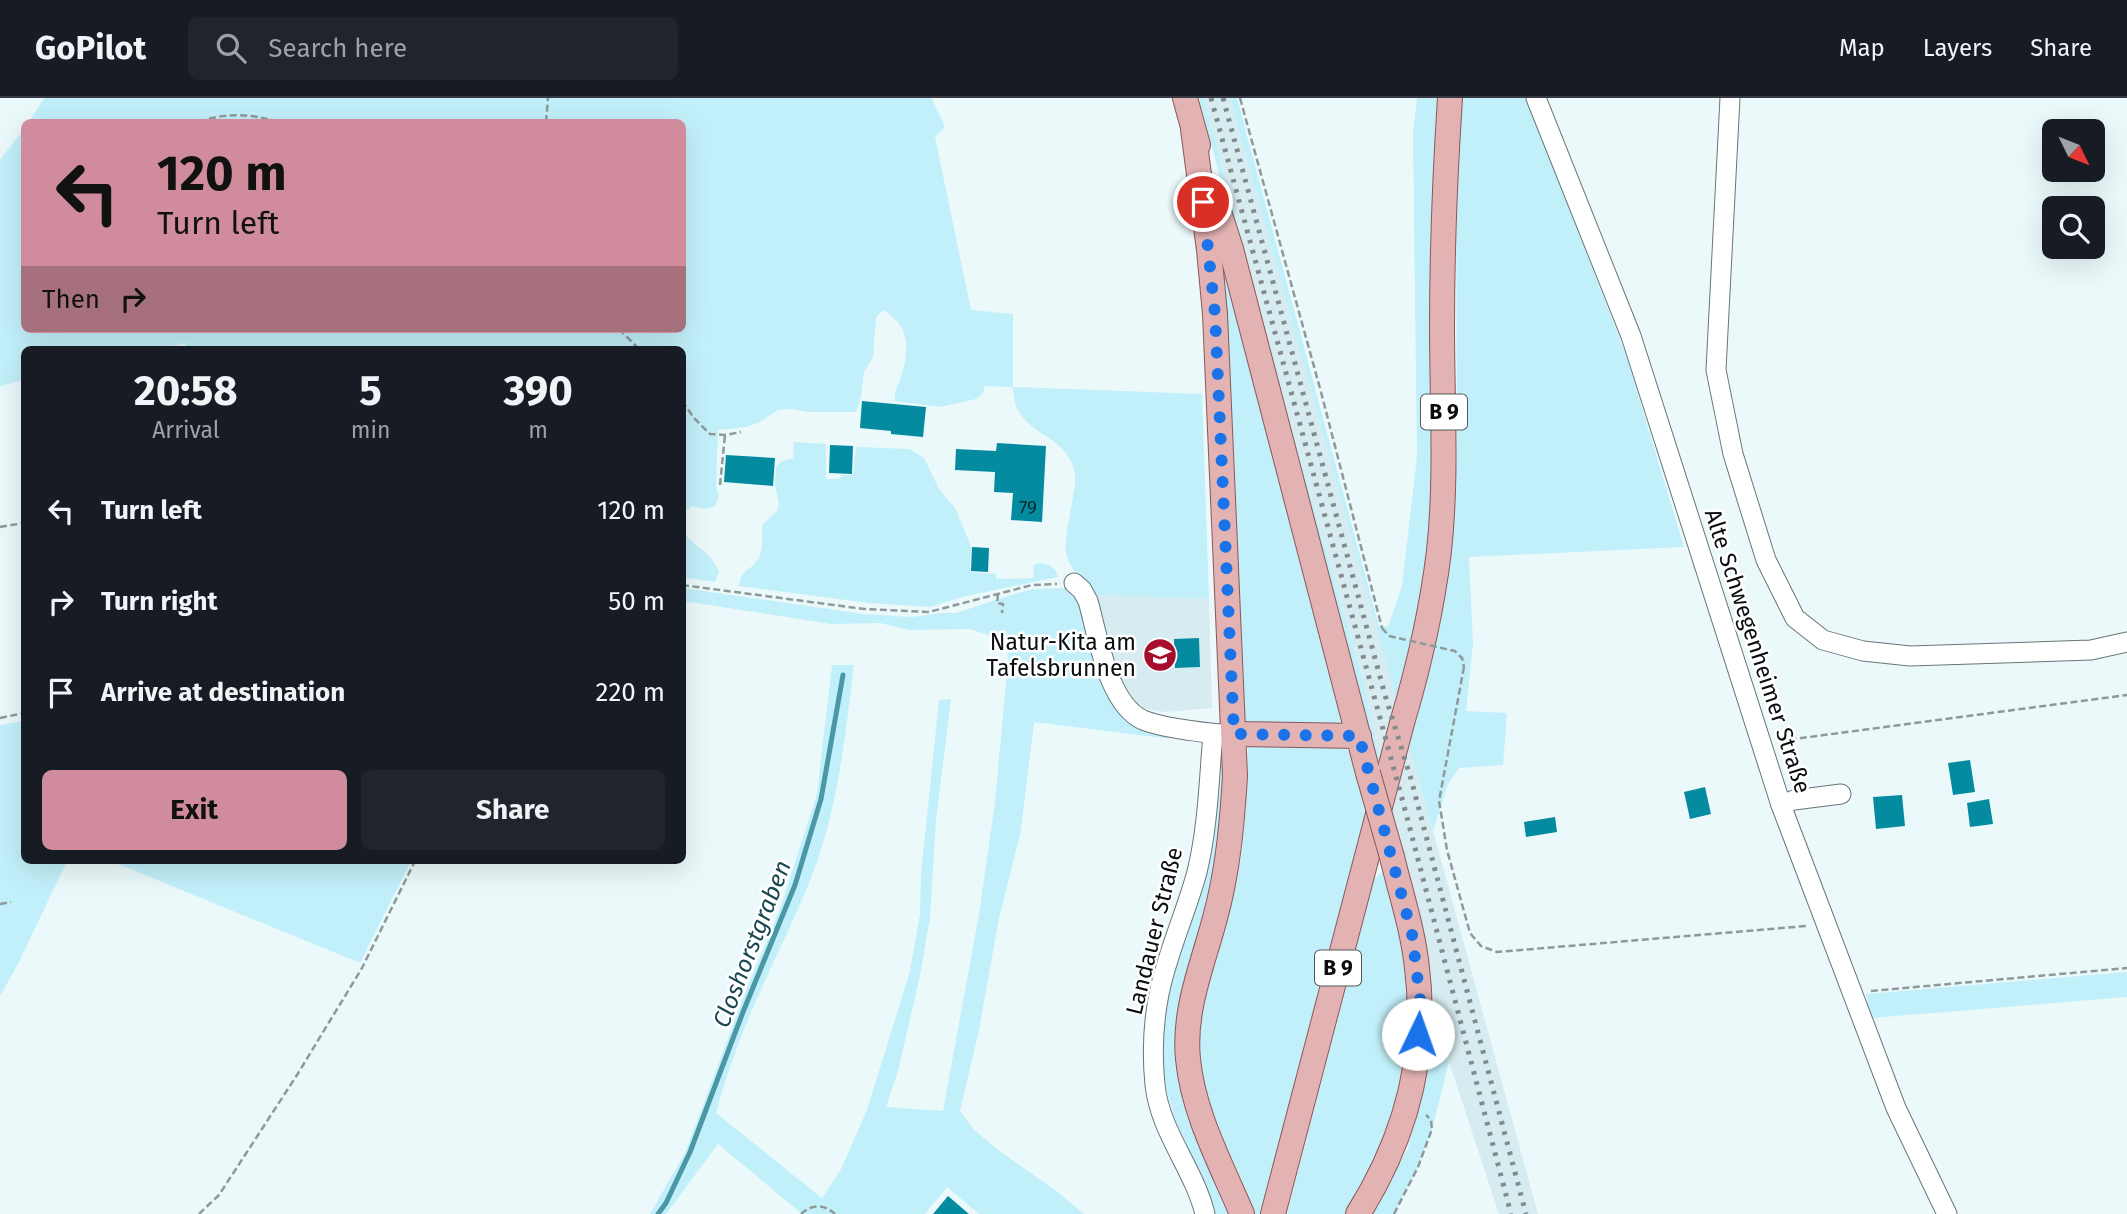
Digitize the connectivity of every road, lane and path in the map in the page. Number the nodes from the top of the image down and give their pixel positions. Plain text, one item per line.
1 (548, 98) edge
2 (1185, 98) edge
3 (1240, 98) edge
4 (1450, 98) edge
5 (1536, 98) edge
6 (1730, 98) edge
7 (212, 119) edge
8 (268, 119) edge
9 (546, 119) edge
10 (1193, 129) junction
11 (623, 333) edge
12 (636, 346) edge
13 (686, 407) edge
14 (741, 432) dead end
15 (725, 435) junction
16 (720, 485) dead end
17 (21, 524) edge
18 (0, 527) edge
19 (1074, 583) joint
20 (686, 586) edge
21 (998, 594) junction
22 (1002, 613) dead end
23 (2127, 642) edge
24 (2127, 695) edge
25 (21, 714) edge
26 (0, 718) edge
27 (1224, 734) junction
28 (1359, 736) junction
29 (1762, 744) junction
30 (1840, 794) dead end
31 (1781, 805) junction
32 (414, 864) edge
33 (11, 902) dead end
34 (0, 904) edge
35 (1827, 924) junction
36 (2127, 968) edge
37 (1853, 993) junction
38 (1408, 1104) junction
39 (199, 1214) edge
40 (801, 1214) edge
41 (835, 1214) edge
42 (1205, 1214) edge
43 (1242, 1214) edge
44 (1273, 1214) edge
45 (1358, 1214) edge
46 (1395, 1214) edge
47 (1947, 1214) edge

1 - 9 path
2 - 10 main road
3 - 35 path, bridge
4 - 44 main road, B 9
5 - 29 lane, Alte Schwegenheimer Straße
6 - 23 lane
7 - 8 path
10 - 27 main road
10 - 28 main road
11 - 12 path
13 - 15 path
14 - 15 path
15 - 16 path
17 - 18 path
19 - 21 path
19 - 27 lane
20 - 21 path
21 - 22 path
24 - 29 path
25 - 26 path
27 - 28 main road
27 - 42 lane, Landauer Straße
27 - 43 main road
28 - 38 main road, bridge
29 - 31 lane, Alte Schwegenheimer Straße
30 - 31 lane
31 - 35 lane, Alte Schwegenheimer Straße
32 - 39 path
33 - 34 path
35 - 37 lane, Alte Schwegenheimer Straße
36 - 37 path
37 - 47 lane, Alte Schwegenheimer Straße
38 - 45 main road
38 - 46 path
40 - 41 path

